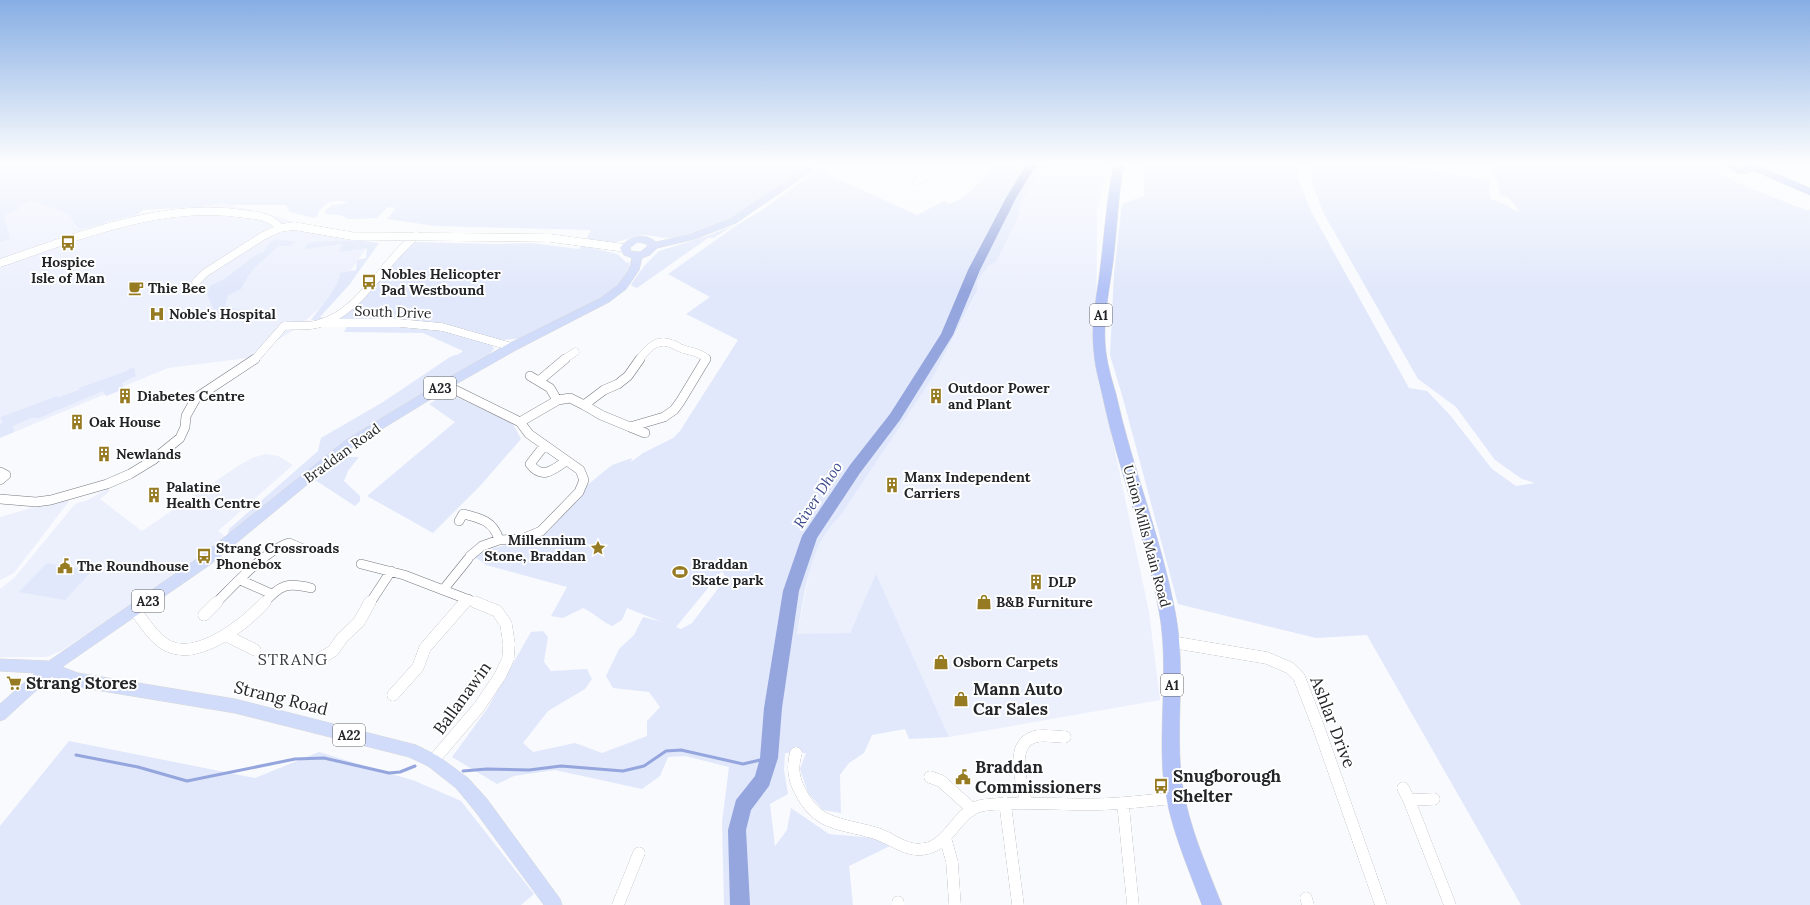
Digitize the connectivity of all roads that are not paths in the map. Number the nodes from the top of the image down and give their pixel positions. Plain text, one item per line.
1 (755, 206) edge
2 (1113, 206) edge
3 (280, 228) junction
4 (416, 236) junction
5 (653, 246) junction
6 (625, 248) junction
7 (638, 255) junction
8 (0, 263) edge
9 (196, 282) dead end
10 (319, 324) junction
11 (512, 347) junction
12 (575, 352) dead end
13 (530, 376) dead end
14 (540, 380) junction
15 (445, 385) junction
16 (557, 400) junction
17 (584, 406) junction
18 (520, 422) junction
19 (630, 427) junction
20 (645, 433) dead end
21 (544, 446) junction
22 (566, 461) junction
23 (0, 499) edge
24 (459, 521) dead end
25 (499, 540) junction
26 (301, 548) dead end
27 (361, 564) dead end
28 (391, 571) junction
29 (240, 580) junction
30 (311, 588) dead end
31 (443, 590) junction
32 (272, 594) junction
33 (468, 599) junction
34 (135, 610) junction
35 (204, 615) dead end
36 (227, 636) junction
37 (1172, 642) junction
38 (255, 650) dead end
39 (317, 660) dead end
40 (0, 665) edge
41 (51, 667) junction
42 (393, 695) dead end
43 (0, 714) edge
44 (1065, 737) dead end
45 (796, 753) dead end
46 (433, 761) junction
47 (930, 777) dead end
48 (1403, 788) dead end
49 (1175, 798) junction
50 (1434, 799) dead end
51 (1409, 800) junction
52 (1026, 802) junction
53 (1005, 803) junction
54 (1123, 804) junction
55 (977, 806) junction
56 (945, 837) junction
57 (639, 853) dead end
58 (554, 905) edge
59 (618, 905) edge
60 (955, 905) edge
61 (1018, 905) edge
62 (1133, 905) edge
63 (1212, 905) edge
64 (1381, 905) edge
65 (1450, 905) edge

1 - 5 main road
2 - 37 highway, Union Mills Main Road / A1
3 - 4 street
3 - 8 street
3 - 9 street
4 - 6 street
4 - 10 street
5 - 6 main road
5 - 7 main road
6 - 7 main road
7 - 11 main road, Braddan Road / A23
10 - 11 street, South Drive
10 - 23 street, South Drive
11 - 15 main road, Braddan Road / A23
12 - 14 street
13 - 14 street
14 - 16 street
15 - 18 street
15 - 34 main road, Braddan Road / A23
16 - 17 street
16 - 18 street
17 - 19 street
17 - 19 street
18 - 21 street
19 - 20 street
21 - 22 street
21 - 22 street
22 - 25 street
24 - 25 street
25 - 31 street
26 - 29 street
27 - 28 street, Ballanawin
28 - 31 street, Ballanawin
28 - 39 street
29 - 32 street
29 - 35 street
30 - 32 street
31 - 33 street, Ballanawin
32 - 36 street
33 - 42 street
33 - 46 street, Ballanawin
34 - 36 street
34 - 41 main road, Braddan Road / A23
36 - 38 street
37 - 49 highway, Union Mills Main Road / A1
37 - 64 street, Ashlar Drive
40 - 41 main road, A22
41 - 43 main road, A23
41 - 46 main road, Strang Road / A22
44 - 52 street
45 - 56 street
46 - 58 main road, Strang Road / A22
47 - 55 street
48 - 51 street
49 - 54 street
49 - 63 highway, Union Mills Main Road / A1
50 - 51 street
51 - 65 street
52 - 53 street
52 - 54 street
53 - 55 street
53 - 61 street
54 - 62 street
55 - 56 street
56 - 60 street
57 - 59 street

